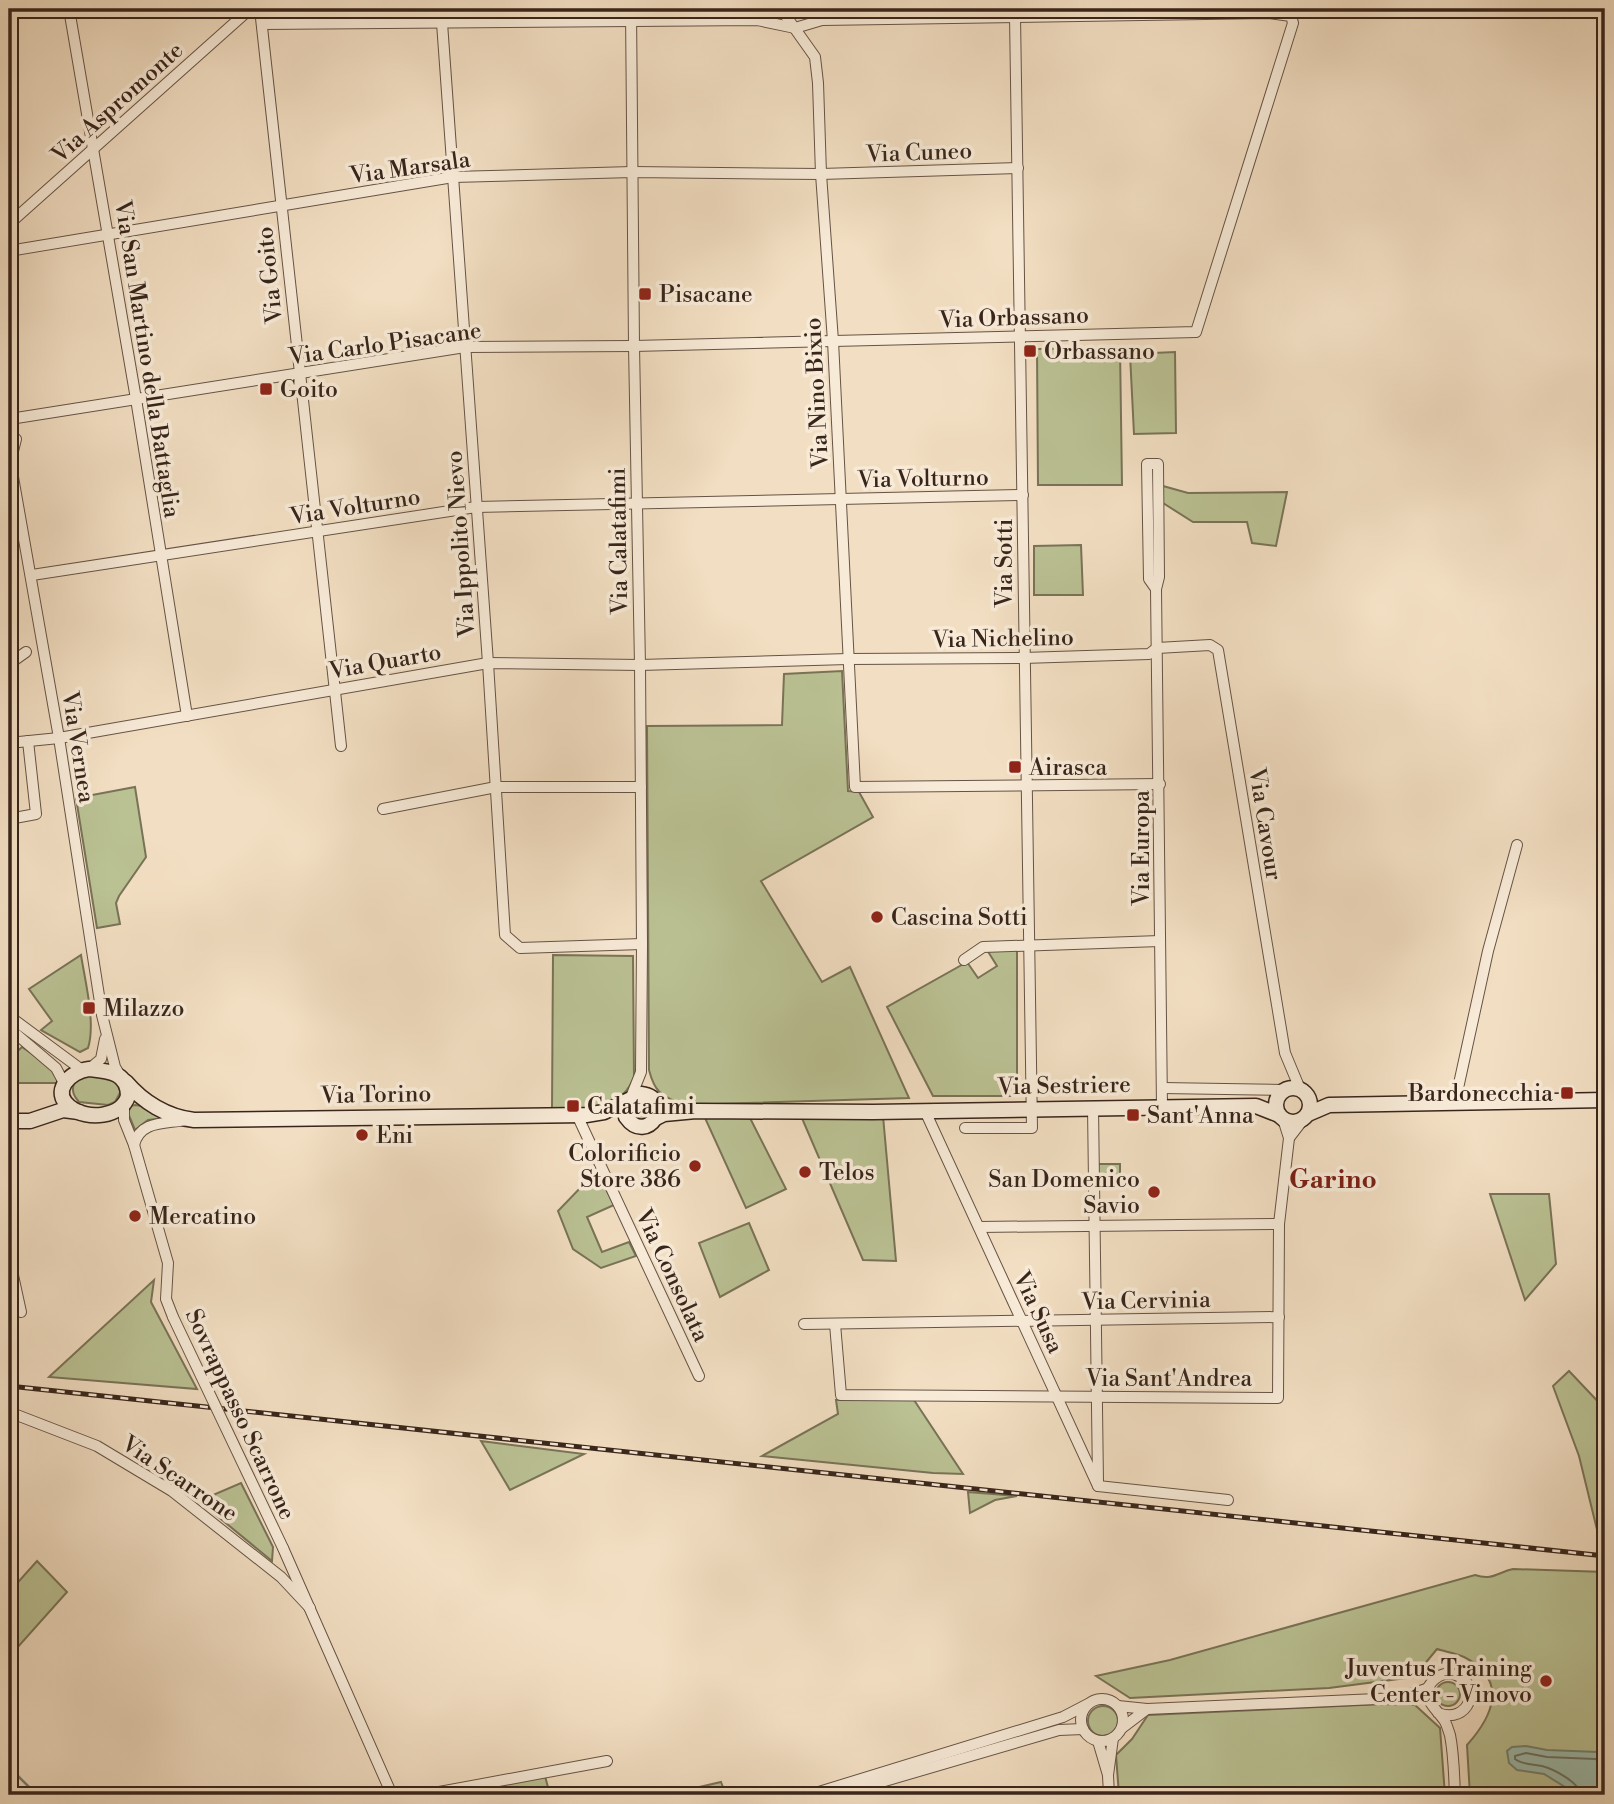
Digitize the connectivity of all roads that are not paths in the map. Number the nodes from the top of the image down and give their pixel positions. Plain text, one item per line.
1 (69, 9) edge
2 (250, 9) edge
3 (260, 9) edge
4 (441, 9) edge
5 (631, 9) edge
6 (780, 9) edge
7 (1015, 16) junction
8 (632, 20) junction
9 (442, 23) junction
10 (262, 24) junction
11 (795, 29) junction
12 (94, 149) junction
13 (1018, 168) junction
14 (632, 172) junction
15 (821, 174) junction
16 (453, 177) junction
17 (281, 205) junction
18 (9, 224) edge
19 (109, 234) junction
20 (9, 251) edge
21 (1021, 336) junction
22 (833, 341) junction
23 (634, 346) junction
24 (465, 347) junction
25 (300, 373) junction
26 (136, 400) junction
27 (30, 416) junction
28 (9, 419) edge
29 (18, 428) junction
30 (12, 442) edge
31 (10, 462) edge
32 (1023, 495) junction
33 (840, 499) junction
34 (637, 503) junction
35 (476, 507) junction
36 (318, 532) junction
37 (160, 557) junction
38 (32, 575) junction
39 (1156, 589) junction
40 (1157, 648) junction
41 (26, 652) dead end
42 (1023, 658) junction
43 (848, 659) junction
44 (488, 663) junction
45 (9, 664) edge
46 (640, 666) junction
47 (335, 690) junction
48 (187, 716) junction
49 (59, 738) junction
50 (28, 741) junction
51 (9, 743) edge
52 (341, 746) dead end
53 (1160, 784) junction
54 (1027, 785) junction
55 (496, 787) junction
56 (641, 787) junction
57 (383, 809) dead end
58 (9, 819) edge
59 (1517, 845) dead end
60 (1160, 941) junction
61 (642, 944) junction
62 (1029, 944) junction
63 (964, 960) dead end
64 (9, 1016) edge
65 (9, 1028) edge
66 (106, 1035) junction
67 (85, 1069) junction
68 (641, 1072) junction
69 (124, 1079) junction
70 (63, 1088) junction
71 (1162, 1088) junction
72 (1292, 1091) junction
73 (629, 1099) junction
74 (653, 1099) junction
75 (1605, 1100) edge
76 (1455, 1101) junction
77 (125, 1104) junction
78 (151, 1105) junction
79 (1329, 1105) junction
80 (1256, 1106) junction
81 (1093, 1107) junction
82 (1162, 1107) junction
83 (1031, 1109) junction
84 (685, 1111) junction
85 (925, 1111) junction
86 (79, 1112) junction
87 (604, 1112) junction
88 (873, 1112) joint
89 (106, 1114) junction
90 (45, 1115) junction
91 (577, 1115) junction
92 (1307, 1115) junction
93 (1281, 1117) junction
94 (656, 1118) junction
95 (188, 1119) junction
96 (9, 1121) edge
97 (629, 1121) junction
98 (965, 1128) dead end
99 (128, 1133) junction
100 (1289, 1138) junction
101 (134, 1145) junction
102 (1279, 1224) junction
103 (1094, 1226) junction
104 (979, 1227) junction
105 (9, 1257) edge
106 (21, 1312) dead end
107 (1279, 1317) junction
108 (1096, 1320) junction
109 (1022, 1321) junction
110 (804, 1324) dead end
111 (835, 1324) junction
112 (699, 1376) dead end
113 (1057, 1396) junction
114 (1097, 1396) junction
115 (9, 1412) edge
116 (1098, 1486) junction
117 (1228, 1500) dead end
118 (284, 1551) junction
119 (269, 1566) junction
120 (310, 1608) junction
121 (1429, 1688) junction
122 (1399, 1698) junction
123 (1088, 1704) junction
124 (1118, 1706) junction
125 (1147, 1709) junction
126 (1435, 1711) junction
127 (1459, 1714) junction
128 (1083, 1728) junction
129 (1122, 1728) junction
130 (1113, 1738) junction
131 (1098, 1741) junction
132 (1452, 1748) junction
133 (607, 1761) dead end
134 (1108, 1775) junction
135 (392, 1795) edge
136 (423, 1795) edge
137 (809, 1795) edge
138 (837, 1795) edge
139 (1109, 1795) edge
140 (1455, 1795) edge

1 - 12 street, Via San Martino della Battaglia
2 - 12 street, Via Aspromonte
3 - 10 street, Via Goito
4 - 9 street, Via Ippolito Nievo
5 - 8 street, Via Calatafimi
6 - 11 street, Via Nino Bixio
7 - 11 street
7 - 13 street, Via Sotti
7 - 21 street, Via Orbassano
8 - 9 street
8 - 11 street
8 - 14 street, Via Calatafimi
9 - 10 street
9 - 16 street, Via Ippolito Nievo
10 - 17 street, Via Goito
11 - 15 street, Via Nino Bixio
12 - 18 street, Via Aspromonte
12 - 19 street, Via San Martino della Battaglia
13 - 15 street, Via Cuneo
13 - 21 street, Via Sotti
14 - 15 street, Via Marsala
14 - 16 street, Via Marsala
14 - 23 street, Via Calatafimi
15 - 22 street, Via Nino Bixio
16 - 17 street, Via Marsala
16 - 24 street, Via Ippolito Nievo
17 - 19 street, Via Marsala
17 - 25 street, Via Goito
19 - 20 street, Via Marsala
19 - 26 street, Via San Martino della Battaglia
21 - 22 street, Via Orbassano
21 - 32 street, Via Sotti
22 - 23 street, Via Carlo Pisacane
22 - 33 street, Via Nino Bixio
23 - 24 street, Via Carlo Pisacane
23 - 34 street, Via Calatafimi
24 - 25 street, Via Carlo Pisacane
24 - 35 street, Via Ippolito Nievo
25 - 26 street, Via Carlo Pisacane
25 - 36 street, Via Goito
26 - 27 street, Via Carlo Pisacane
26 - 37 street, Via San Martino della Battaglia
27 - 28 street, Via Carlo Pisacane
27 - 29 street
28 - 29 street
29 - 30 street, Via Vernea
30 - 31 street, Via Vernea
31 - 38 street, Via Vernea
32 - 33 street, Via Volturno
32 - 42 street, Via Sotti
33 - 34 street, Via Volturno
33 - 43 street, Via Nino Bixio
34 - 35 street, Via Volturno
34 - 46 street, Via Calatafimi
35 - 36 street, Via Volturno
35 - 44 street, Via Ippolito Nievo
36 - 37 street, Via Volturno
36 - 47 street, Via Goito
37 - 38 street, Via Volturno
37 - 48 street, Via San Martino della Battaglia
38 - 49 street, Via Vernea
39 - 39 street, Via Europa
39 - 40 street, Via Europa
40 - 42 street, Via Nichelino
40 - 53 street, Via Europa
40 - 72 street, Via Cavour
41 - 45 street
42 - 43 street, Via Nichelino
42 - 54 street, Via Sotti
43 - 46 street, Via Quarto
43 - 54 street, Via Nino Bixio
44 - 46 street, Via Quarto
44 - 47 street, Via Quarto
44 - 55 street, Via Ippolito Nievo
46 - 56 street, Via Calatafimi
47 - 48 street, Via Quarto
47 - 52 street, Via Goito
48 - 49 street, Via Quarto
49 - 50 street, Via Quarto
49 - 66 street, Via Vernea
50 - 51 street, Via Quarto
50 - 58 street
53 - 54 street
53 - 60 street, Via Europa
54 - 62 street, Via Sotti
55 - 56 street
55 - 57 street
55 - 61 street, Via Ippolito Nievo
56 - 61 street, Via Calatafimi
59 - 76 street
60 - 62 street
60 - 71 street, Via Europa
61 - 68 street, Via Calatafimi
62 - 63 street
62 - 83 street, Via Sotti
64 - 67 street
65 - 70 street
66 - 67 street
66 - 69 street, Via Vernea
67 - 69 main road
67 - 70 main road
68 - 73 street, Via Calatafimi
68 - 74 street, Via Calatafimi
69 - 77 main road
69 - 78 main road
70 - 86 main road
70 - 90 main road
71 - 72 street, Via Sestriere
71 - 82 street, Via Europa
72 - 79 main road
72 - 80 main road
72 - 92 main road
72 - 93 main road
73 - 74 main road, Via Torino
73 - 87 main road, Via Torino
73 - 97 main road
74 - 84 main road, Via Torino
74 - 94 main road
75 - 76 main road
76 - 79 main road
77 - 78 main road
77 - 89 main road
77 - 99 street
78 - 95 main road, Via Torino
79 - 92 main road
80 - 82 main road, Via Sestriere
80 - 93 main road
81 - 82 main road, Via Sestriere
81 - 83 main road, Via Sestriere
81 - 103 street
83 - 85 main road, Via Sestriere
83 - 98 street
84 - 88 main road, Via Torino
84 - 94 main road, Via Torino
85 - 88 main road, Via Sestriere
85 - 104 street, Via Susa
86 - 89 main road
86 - 90 main road
87 - 91 main road, Via Torino
87 - 97 main road, Via Torino
89 - 99 street
90 - 96 main road
91 - 95 main road, Via Torino
91 - 112 street, Via Consolata
92 - 93 main road
92 - 100 street
93 - 100 street
94 - 97 main road, Via Torino
95 - 101 street
99 - 101 street, Sovrappasso Scarrone
100 - 102 street, Via Sant'Andrea
101 - 118 street, Sovrappasso Scarrone, bridge
102 - 103 street
102 - 107 street, Via Sant'Andrea
103 - 104 street
103 - 108 street
104 - 109 street, Via Susa
105 - 106 street
107 - 108 street, Via Cervinia
107 - 114 street, Via Sant'Andrea
108 - 109 street, Via Cervinia
108 - 114 street
109 - 111 street, Via Cervinia
109 - 113 street, Via Susa
110 - 111 street, Via Cervinia
111 - 113 street, Via Sant'Andrea
113 - 114 street, Via Sant'Andrea
113 - 116 street, Via Susa
114 - 116 street
115 - 119 street, Via Scarrone
116 - 117 street
118 - 119 street
118 - 120 street, Via Scarrone
119 - 120 street, Via Scarrone
120 - 135 street, Via Scarrone
121 - 122 street
121 - 126 street
121 - 127 street
122 - 125 street
122 - 126 street
123 - 124 street
123 - 128 street
123 - 137 street
124 - 125 street
124 - 129 street
125 - 129 street
126 - 127 street
126 - 132 street
127 - 132 street
128 - 131 street
128 - 138 street
129 - 130 street
130 - 131 street
130 - 134 street
131 - 134 street
132 - 140 street
133 - 136 street
134 - 139 street

